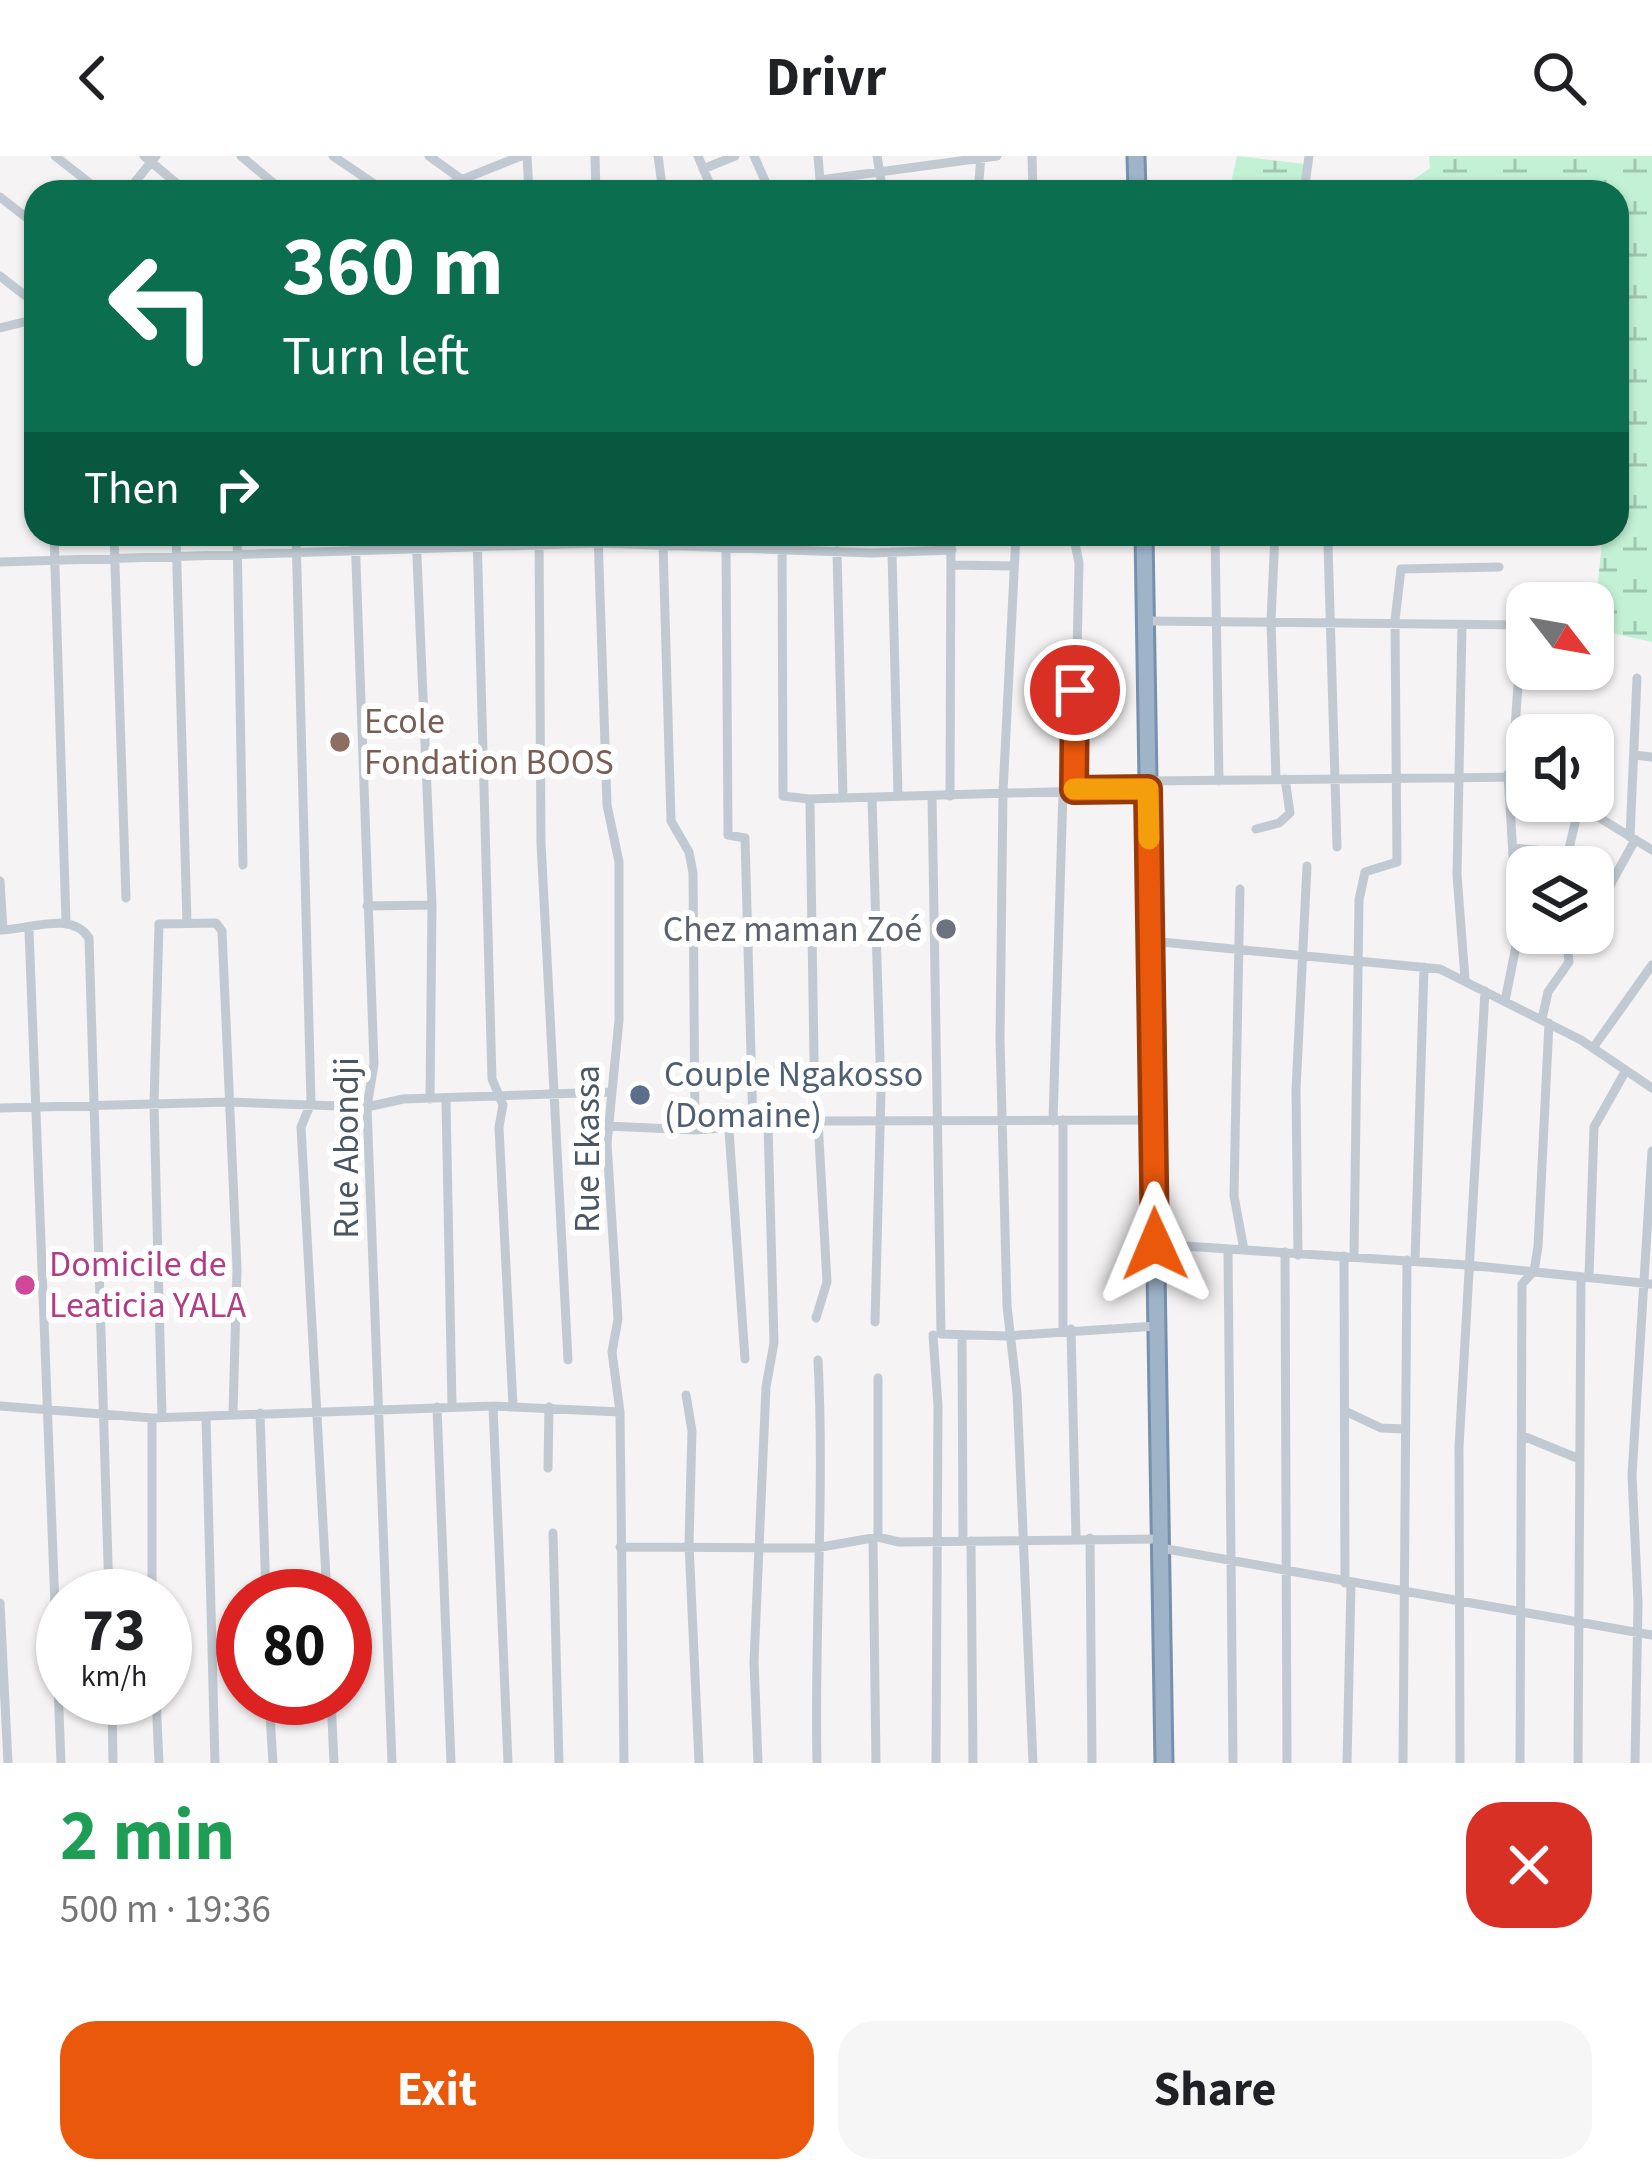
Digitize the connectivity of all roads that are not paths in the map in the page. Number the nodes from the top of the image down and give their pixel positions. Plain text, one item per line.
1 (55, 156) edge
2 (241, 156) edge
3 (333, 156) edge
4 (429, 156) edge
5 (520, 156) edge
6 (698, 156) edge
7 (735, 156) edge
8 (877, 156) edge
9 (997, 156) edge
10 (981, 157) edge
11 (150, 158) edge
12 (703, 169) junction
13 (880, 172) junction
14 (461, 179) joint
15 (86, 180) edge
16 (175, 180) edge
17 (270, 180) edge
18 (368, 180) edge
19 (708, 180) edge
20 (846, 180) edge
21 (881, 180) edge
22 (0, 197) edge
23 (24, 216) edge
24 (0, 276) edge
25 (24, 296) edge
26 (54, 546) edge
27 (114, 546) edge
28 (176, 546) edge
29 (238, 546) edge
30 (297, 546) edge
31 (356, 546) edge
32 (478, 546) edge
33 (555, 546) edge
34 (598, 546) edge
35 (663, 546) edge
36 (694, 546) edge
37 (783, 546) edge
38 (952, 546) edge
39 (1015, 546) edge
40 (1075, 546) edge
41 (1144, 546) edge
42 (1215, 546) edge
43 (1274, 546) edge
44 (1328, 546) edge
45 (726, 547) junction
46 (416, 548) junction
47 (478, 549) junction
48 (539, 549) junction
49 (356, 550) junction
50 (952, 550) junction
51 (297, 551) junction
52 (783, 551) junction
53 (837, 551) junction
54 (892, 552) junction
55 (238, 554) junction
56 (114, 557) junction
57 (176, 557) junction
58 (0, 562) edge
59 (54, 562) junction
60 (953, 565) junction
61 (1014, 566) junction
62 (1499, 567) dead end
63 (1331, 620) junction
64 (1395, 620) junction
65 (1145, 621) junction
66 (1271, 621) junction
67 (1214, 622) junction
68 (1462, 625) junction
69 (1637, 678) dead end
70 (1515, 714) edge
71 (1634, 755) junction
72 (1652, 757) edge
73 (1506, 774) edge
74 (1459, 775) junction
75 (1396, 777) junction
76 (1336, 778) junction
77 (1281, 779) junction
78 (1219, 781) junction
79 (1148, 785) junction
80 (1069, 791) junction
81 (1003, 792) junction
82 (898, 796) junction
83 (932, 796) junction
84 (950, 796) junction
85 (872, 798) junction
86 (809, 799) junction
87 (843, 799) junction
88 (1606, 822) edge
89 (1256, 830) dead end
90 (1632, 838) junction
91 (1336, 848) dead end
92 (1652, 850) edge
93 (244, 865) dead end
94 (1307, 866) dead end
95 (1614, 876) edge
96 (0, 881) edge
97 (1240, 889) dead end
98 (126, 898) dead end
99 (432, 905) junction
100 (368, 906) junction
101 (66, 922) junction
102 (187, 923) junction
103 (2, 930) edge
104 (29, 930) junction
105 (1151, 941) junction
106 (1236, 947) junction
107 (1516, 954) edge
108 (1568, 954) edge
109 (1301, 957) junction
110 (1359, 963) junction
111 (1652, 964) edge
112 (1424, 967) junction
113 (1465, 979) junction
114 (1485, 991) junction
115 (1505, 1001) junction
116 (1545, 1021) junction
117 (1593, 1048) junction
118 (1624, 1072) junction
119 (1652, 1088) edge
120 (610, 1092) junction
121 (554, 1097) junction
122 (497, 1098) junction
123 (430, 1099) junction
124 (446, 1100) junction
125 (229, 1102) junction
126 (311, 1103) junction
127 (154, 1105) junction
128 (367, 1107) junction
129 (0, 1108) edge
130 (32, 1108) junction
131 (91, 1108) junction
132 (1154, 1120) junction
133 (881, 1121) junction
134 (1058, 1121) junction
135 (816, 1122) junction
136 (935, 1122) junction
137 (1004, 1122) junction
138 (768, 1124) junction
139 (607, 1126) junction
140 (753, 1128) junction
141 (695, 1130) junction
142 (729, 1130) junction
143 (1652, 1151) edge
144 (1155, 1244) junction
145 (1228, 1250) junction
146 (1244, 1250) junction
147 (1285, 1252) junction
148 (1298, 1255) junction
149 (1349, 1256) junction
150 (1411, 1261) junction
151 (1467, 1265) junction
152 (1529, 1272) junction
153 (1585, 1277) junction
154 (1647, 1284) edge
155 (816, 1318) dead end
156 (875, 1322) dead end
157 (1157, 1326) junction
158 (1067, 1329) junction
159 (962, 1335) junction
160 (1012, 1335) junction
161 (933, 1336) dead end
162 (745, 1359) dead end
163 (568, 1360) dead end
164 (818, 1360) dead end
165 (878, 1378) dead end
166 (686, 1395) dead end
167 (0, 1406) edge
168 (452, 1406) junction
169 (493, 1406) junction
170 (513, 1406) junction
171 (46, 1407) junction
172 (436, 1407) junction
173 (549, 1407) junction
174 (378, 1410) junction
175 (318, 1412) junction
176 (620, 1412) junction
177 (1347, 1412) junction
178 (233, 1413) junction
179 (260, 1413) junction
180 (104, 1416) junction
181 (206, 1417) junction
182 (157, 1418) junction
183 (1405, 1429) junction
184 (1523, 1436) junction
185 (1577, 1457) junction
186 (548, 1468) dead end
187 (553, 1533) dead end
188 (876, 1538) junction
189 (1076, 1538) junction
190 (1090, 1538) junction
191 (938, 1540) junction
192 (1023, 1540) junction
193 (967, 1541) junction
194 (1161, 1543) junction
195 (689, 1544) junction
196 (759, 1544) junction
197 (620, 1547) junction
198 (816, 1548) junction
199 (1229, 1559) junction
200 (108, 1569) edge
201 (153, 1569) edge
202 (265, 1569) edge
203 (326, 1569) edge
204 (1286, 1571) junction
205 (1348, 1583) junction
206 (1403, 1592) junction
207 (0, 1603) edge
208 (1462, 1603) junction
209 (1524, 1614) junction
210 (1578, 1624) junction
211 (1637, 1632) junction
212 (1652, 1635) edge
213 (112, 1725) edge
214 (157, 1725) edge
215 (271, 1725) edge
216 (332, 1725) edge
217 (8, 1763) edge
218 (61, 1763) edge
219 (112, 1763) edge
220 (159, 1763) edge
221 (215, 1763) edge
222 (273, 1763) edge
223 (334, 1763) edge
224 (392, 1763) edge
225 (452, 1763) edge
226 (508, 1763) edge
227 (559, 1763) edge
228 (624, 1763) edge
229 (699, 1763) edge
230 (758, 1763) edge
231 (817, 1763) edge
232 (876, 1763) edge
233 (936, 1763) edge
234 (973, 1763) edge
235 (1033, 1763) edge
236 (1092, 1763) edge
237 (1164, 1763) edge
238 (1233, 1763) edge
239 (1288, 1763) edge
240 (1348, 1763) edge
241 (1403, 1763) edge
242 (1460, 1763) edge
243 (1520, 1763) edge
244 (1579, 1763) edge
245 (1635, 1763) edge

1 - 15 street
2 - 17 street
3 - 18 street
4 - 14 street
5 - 14 street
6 - 12 street
7 - 12 street
8 - 13 street
9 - 10 street
10 - 13 street
11 - 16 street
12 - 19 street
13 - 20 street
13 - 21 street
22 - 23 street
24 - 25 street
26 - 59 street
27 - 56 street
28 - 57 street
29 - 55 street
30 - 51 street
31 - 49 street, Rue Abondji
32 - 47 street
33 - 48 street
34 - 120 street, Rue Ekassa
35 - 141 street
36 - 45 street
37 - 52 street
38 - 50 street
39 - 61 street
40 - 80 street
41 - 65 highway
42 - 67 street
43 - 66 street
44 - 63 street
45 - 52 street
45 - 140 street
46 - 47 street
46 - 49 street
46 - 99 street
47 - 48 street
47 - 122 street
48 - 121 street
49 - 51 street
49 - 100 street, Rue Abondji
50 - 54 street
50 - 60 street
51 - 55 street
51 - 126 street
52 - 53 street
52 - 86 street
53 - 54 street
53 - 87 street
54 - 82 street
55 - 57 street
55 - 93 street
56 - 57 street
56 - 59 street
56 - 98 street
57 - 102 street
58 - 59 street
59 - 101 street
60 - 61 street
60 - 84 street
61 - 81 street
62 - 64 street
63 - 64 street
63 - 66 street
63 - 76 street
64 - 68 street
64 - 75 street
65 - 67 street
65 - 79 highway
66 - 67 street
66 - 77 street
67 - 78 street
68 - 70 street
68 - 74 street
69 - 71 street
71 - 72 street
71 - 90 street
73 - 74 street
74 - 75 street
74 - 113 street
75 - 76 street
75 - 110 street
76 - 77 street
76 - 91 street
77 - 78 street
77 - 89 street
78 - 79 street
79 - 80 street
79 - 105 highway
80 - 81 street
80 - 134 street
81 - 84 street
81 - 137 street
82 - 83 street
82 - 85 street
83 - 84 street
83 - 136 street
85 - 87 street
85 - 133 street
86 - 87 street
86 - 135 street
88 - 90 street
90 - 92 street
90 - 95 street
94 - 109 street
96 - 103 street
97 - 106 street
99 - 100 street
99 - 123 street
100 - 128 street, Rue Abondji
101 - 104 street
101 - 131 street
102 - 125 street
102 - 127 street
103 - 104 street
104 - 130 street
105 - 106 street
105 - 132 highway
106 - 109 street
106 - 146 street
107 - 115 street
108 - 116 street
109 - 110 street
109 - 148 street
110 - 112 street
110 - 149 street
111 - 117 street
112 - 113 street
112 - 150 street
113 - 114 street
114 - 115 street
114 - 151 street
115 - 116 street
116 - 117 street
116 - 152 street
117 - 118 street
118 - 119 street
118 - 153 street
120 - 121 street
120 - 139 street, Rue Ekassa
121 - 122 street
121 - 163 street
122 - 124 street
122 - 170 street
123 - 124 street
123 - 128 street
124 - 168 street
125 - 126 street
125 - 127 street
125 - 178 street
126 - 128 street
126 - 175 street
127 - 131 street
127 - 182 street
128 - 174 street, Rue Abondji
129 - 130 street
130 - 131 street
130 - 171 street
131 - 180 street
132 - 134 street
132 - 144 highway
133 - 135 street
133 - 136 street
133 - 156 street
134 - 137 street
134 - 158 street
135 - 138 street
135 - 155 street
136 - 137 street
136 - 159 street
137 - 160 street
138 - 140 street
138 - 196 street
139 - 141 street
139 - 176 street, Rue Ekassa
140 - 142 street
141 - 142 street
142 - 162 street
143 - 154 street
144 - 145 street
144 - 157 highway
145 - 146 street
145 - 199 street
146 - 147 street
147 - 148 street
147 - 204 street
148 - 149 street
149 - 150 street
149 - 177 street
150 - 151 street
150 - 183 street
151 - 152 street
151 - 208 street
152 - 153 street
152 - 184 street
153 - 154 street
153 - 185 street
154 - 211 street
157 - 158 street
157 - 194 highway
158 - 160 street
158 - 189 street
159 - 160 street
159 - 193 street
160 - 192 street
161 - 191 street
164 - 198 street
165 - 188 street
166 - 195 street
167 - 171 street
168 - 169 street
168 - 172 street
169 - 170 street
169 - 226 street
170 - 173 street
171 - 180 street
171 - 218 street
172 - 174 street
172 - 225 street
173 - 176 street
173 - 186 street
174 - 175 street
174 - 224 street, Rue Abondji
175 - 179 street
175 - 203 street
176 - 197 street, Rue Ekassa
177 - 183 street
177 - 205 street
178 - 179 street
178 - 181 street
179 - 202 street
180 - 182 street
180 - 200 street
181 - 182 street
181 - 221 street
182 - 201 street
183 - 206 street
184 - 185 street
184 - 209 street
185 - 210 street
187 - 227 street
188 - 191 street
188 - 198 street
188 - 232 street
189 - 190 street
189 - 192 street
190 - 194 street
190 - 236 street
191 - 193 street
191 - 233 street
192 - 193 street
192 - 235 street
193 - 234 street
194 - 199 street
194 - 237 highway
195 - 196 street
195 - 197 street
195 - 229 street
196 - 198 street
196 - 230 street
197 - 228 street, Rue Ekassa
198 - 231 street
199 - 204 street
199 - 238 street
204 - 205 street
204 - 239 street
205 - 206 street
205 - 240 street
206 - 208 street
206 - 241 street
207 - 217 street
208 - 209 street
208 - 242 street
209 - 210 street
209 - 243 street
210 - 211 street
210 - 244 street
211 - 212 street
211 - 245 street
213 - 219 street
214 - 220 street
215 - 222 street
216 - 223 street

